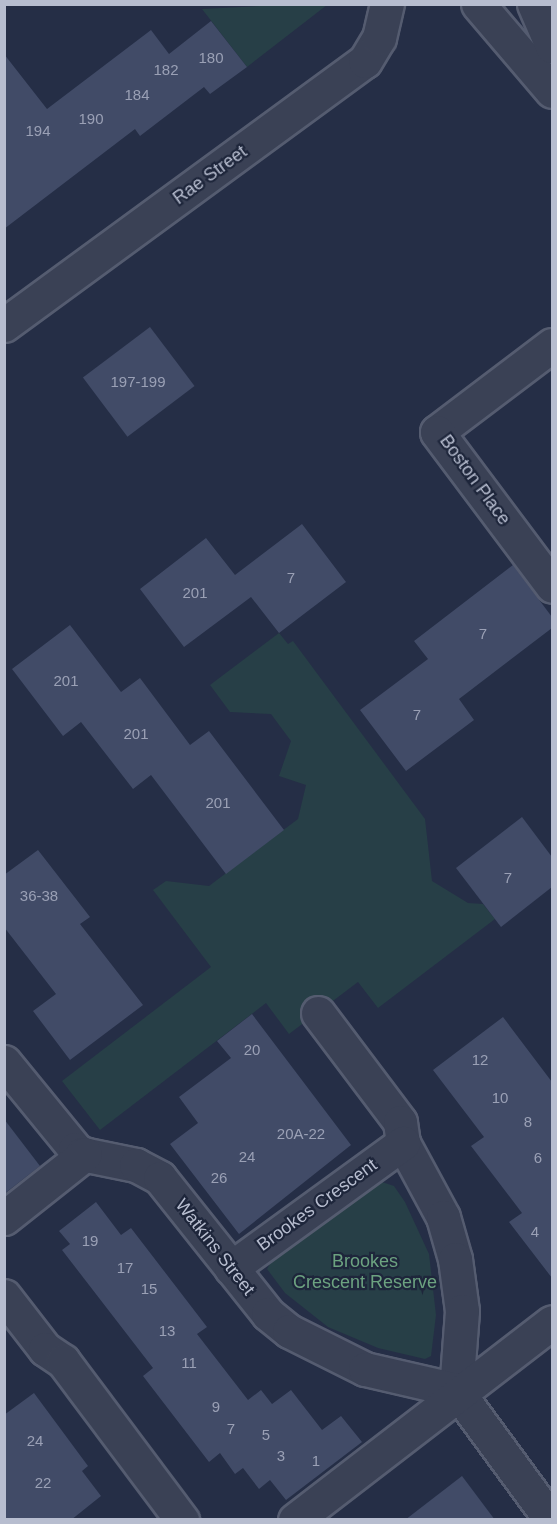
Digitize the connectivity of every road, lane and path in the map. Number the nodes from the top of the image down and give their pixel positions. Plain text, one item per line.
1 (387, 4) edge
2 (478, 4) edge
3 (534, 4) edge
4 (552, 46) edge
5 (552, 91) edge
6 (4, 325) edge
7 (552, 345) edge
8 (552, 586) edge
9 (318, 1013) dead end
10 (4, 1062) edge
11 (403, 1143) junction
12 (85, 1155) junction
13 (4, 1218) edge
14 (231, 1268) junction
15 (4, 1296) edge
16 (552, 1322) edge
17 (458, 1392) junction
18 (182, 1520) edge
19 (295, 1520) edge
20 (551, 1520) edge

1 - 6 street, Rae Street
2 - 5 street
3 - 4 street
7 - 8 street, Boston Place
9 - 11 street
10 - 12 street
11 - 14 street, Brookes Crescent
11 - 17 street
12 - 13 street
12 - 14 street, Watkins Street
14 - 17 street, Watkins Street
15 - 18 street
16 - 17 street
17 - 19 street
17 - 20 street

